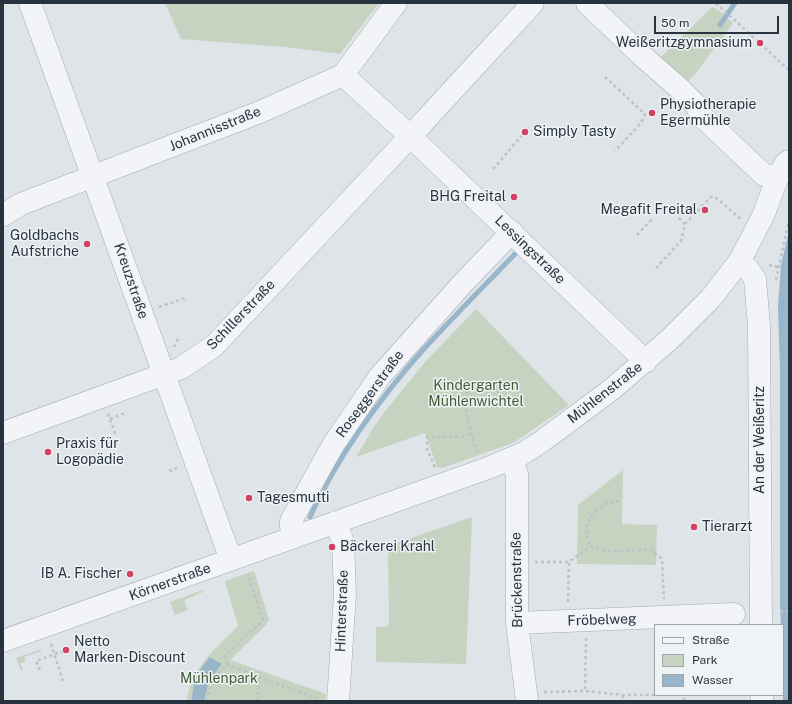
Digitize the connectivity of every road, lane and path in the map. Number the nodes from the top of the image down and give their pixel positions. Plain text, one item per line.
1 (30, 3) edge
2 (396, 3) edge
3 (533, 3) edge
4 (587, 3) edge
5 (716, 3) edge
6 (789, 70) edge
7 (343, 75) junction
8 (605, 77) dead end
9 (525, 132) dead end
10 (410, 136) junction
11 (615, 150) dead end
12 (789, 161) edge
13 (493, 169) dead end
14 (93, 177) junction
15 (777, 179) junction
16 (503, 196) dead end
17 (514, 197) dead end
18 (3, 215) edge
19 (678, 217) dead end
20 (653, 218) dead end
21 (744, 221) dead end
22 (685, 224) junction
23 (512, 232) junction
24 (637, 235) dead end
25 (739, 262) junction
26 (656, 268) dead end
27 (186, 301) dead end
28 (153, 309) dead end
29 (178, 339) dead end
30 (176, 343) dead end
31 (645, 362) junction
32 (164, 375) junction
33 (467, 391) dead end
34 (107, 411) dead end
35 (127, 412) dead end
36 (110, 419) junction
37 (3, 433) edge
38 (471, 434) junction
39 (116, 436) dead end
40 (479, 455) dead end
41 (511, 459) junction
42 (436, 467) dead end
43 (620, 501) dead end
44 (336, 522) junction
45 (294, 537) junction
46 (590, 547) junction
47 (533, 562) dead end
48 (569, 562) junction
49 (239, 565) junction
50 (664, 576) dead end
51 (568, 604) dead end
52 (780, 611) dead end
53 (789, 611) edge
54 (734, 614) dead end
55 (586, 621) junction
56 (517, 623) junction
57 (761, 624) edge
58 (3, 641) edge
59 (52, 647) dead end
60 (66, 650) dead end
61 (55, 654) junction
62 (227, 664) junction
63 (40, 670) dead end
64 (259, 677) junction
65 (64, 681) dead end
66 (585, 692) junction
67 (623, 695) junction
68 (654, 695) edge
69 (526, 697) edge
70 (207, 701) edge
71 (257, 701) edge
72 (324, 701) edge
73 (338, 701) edge
74 (623, 701) edge

1 - 14 street, Kreuzstraße
2 - 7 street, Johannisstraße
3 - 10 street, Schillerstraße
4 - 15 street
5 - 6 path
7 - 10 street, Lessingstraße
7 - 14 street, Johannisstraße
8 - 11 path
9 - 13 path
10 - 23 street, Lessingstraße
10 - 32 street, Schillerstraße
12 - 15 street, Mühlenstraße
14 - 18 street, Johannisstraße
14 - 32 street, Kreuzstraße
15 - 25 street, Mühlenstraße
16 - 17 path
19 - 22 path
20 - 24 path
21 - 22 path
22 - 26 path
23 - 31 street, Lessingstraße
23 - 45 street, Roseggerstraße
25 - 31 street, Mühlenstraße
25 - 57 street, An der Weißeritz
27 - 28 path
29 - 30 path
31 - 41 street, Mühlenstraße
32 - 37 street, Schillerstraße
32 - 49 street, Kreuzstraße
33 - 38 path
34 - 36 path
35 - 36 path
36 - 39 path
38 - 40 path
38 - 42 path
41 - 44 street, Mühlenstraße
41 - 56 street, Brückenstraße
43 - 46 path
44 - 45 street, Körnerstraße
44 - 73 street, Hinterstraße
45 - 49 street, Körnerstraße
46 - 48 path
46 - 50 path
47 - 48 path
48 - 51 path
49 - 58 street, Körnerstraße
49 - 62 path
52 - 53 path
54 - 55 street, Fröbelweg
55 - 56 street, Fröbelweg
55 - 66 path
56 - 69 street, Brückenstraße
59 - 61 path
60 - 61 path
61 - 63 path
61 - 65 path
62 - 64 path
62 - 70 path
64 - 71 path
64 - 72 path
66 - 67 path
66 - 69 path
67 - 68 path
67 - 74 path

